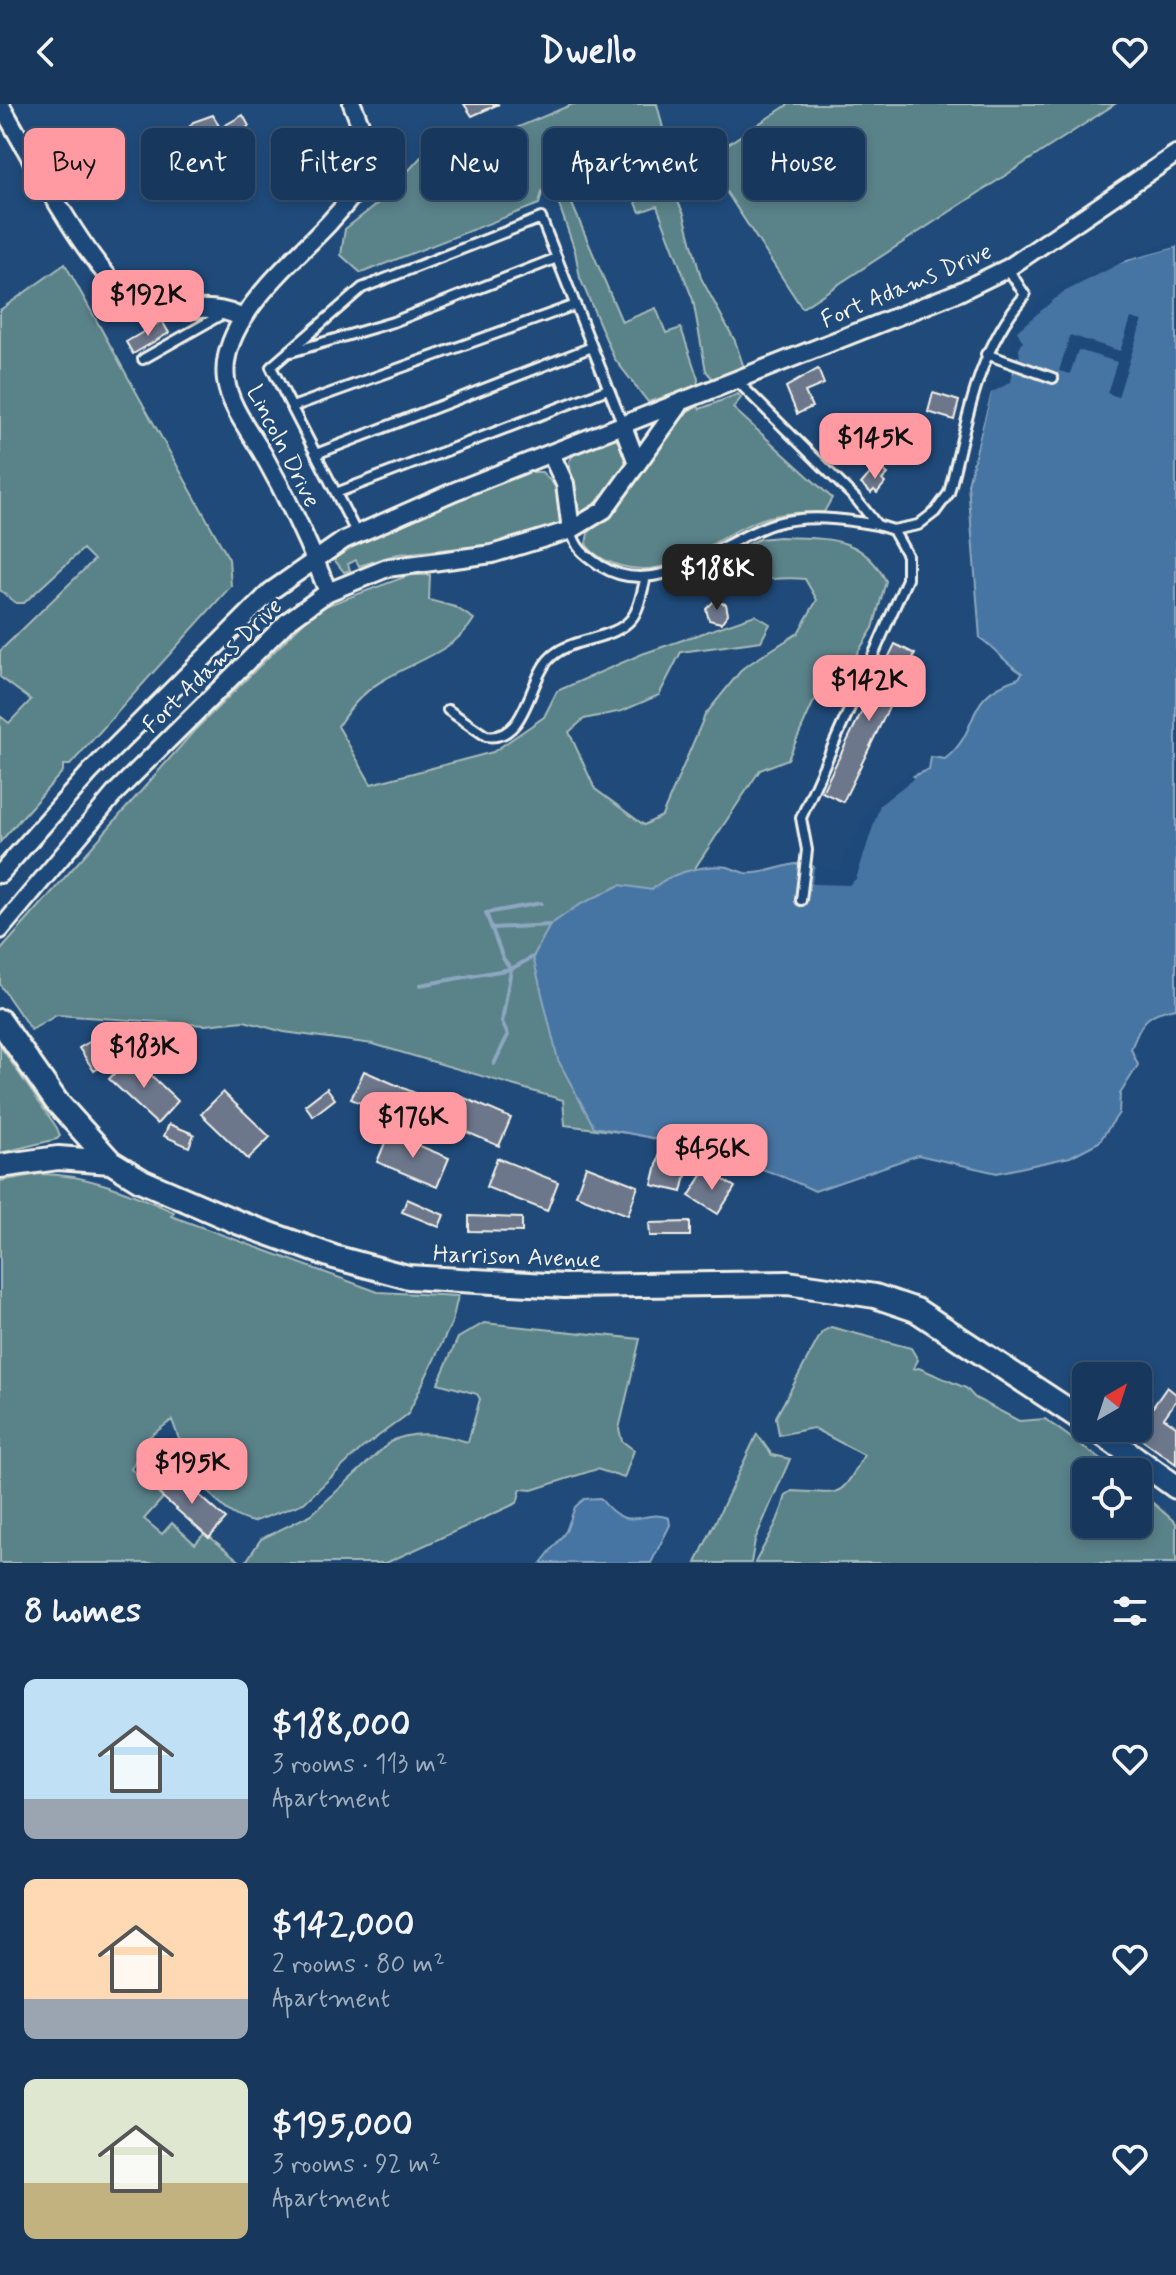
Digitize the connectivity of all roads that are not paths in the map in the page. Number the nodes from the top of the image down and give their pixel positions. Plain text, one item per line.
1 (0, 104) edge
2 (352, 104) edge
3 (1176, 154) edge
4 (557, 258) junction
5 (1008, 268) junction
6 (575, 305) junction
7 (235, 314) junction
8 (592, 347) junction
9 (287, 353) junction
10 (986, 354) junction
11 (143, 359) dead end
12 (1053, 378) dead end
13 (738, 382) junction
14 (608, 389) junction
15 (680, 405) junction
16 (292, 407) junction
17 (623, 426) junction
18 (316, 454) junction
19 (551, 454) junction
20 (637, 463) junction
21 (336, 493) junction
22 (877, 525) junction
23 (571, 530) junction
24 (893, 530) junction
25 (357, 534) junction
26 (314, 560) junction
27 (646, 577) junction
28 (328, 592) junction
29 (448, 710) dead end
30 (0, 874) edge
31 (801, 900) dead end
32 (0, 930) edge
33 (0, 1021) edge
34 (111, 1162) junction
35 (0, 1166) edge
36 (1072, 1413) edge
37 (1113, 1442) edge
38 (1176, 1487) edge

1 - 7 street
2 - 7 street, Lincoln Drive
3 - 5 street, Fort Adams Drive
4 - 6 lane
4 - 9 lane
4 - 9 lane
5 - 10 lane
5 - 13 street, Fort Adams Drive
6 - 8 lane
6 - 16 lane
7 - 11 lane
7 - 26 street, Lincoln Drive
8 - 14 lane
8 - 18 lane
9 - 16 lane
10 - 12 lane
10 - 24 lane
13 - 15 street, Fort Adams Drive
13 - 22 lane
14 - 17 lane
14 - 21 lane
15 - 17 street, Fort Adams Drive
15 - 20 street, Fort Adams Drive
16 - 18 lane
17 - 19 street, Fort Adams Drive
17 - 20 street
18 - 21 lane
19 - 23 street
19 - 25 street, Fort Adams Drive
20 - 23 street, Fort Adams Drive
21 - 25 lane
22 - 24 lane
22 - 27 lane
23 - 27 lane
23 - 28 street, Fort Adams Drive
24 - 31 lane
25 - 26 street, Fort Adams Drive
26 - 28 street, Lincoln Drive
26 - 30 street, Fort Adams Drive
27 - 29 lane
28 - 32 street, Fort Adams Drive
33 - 34 main road, Harrison Avenue
34 - 35 main road
34 - 36 main road, Harrison Avenue
37 - 38 main road

